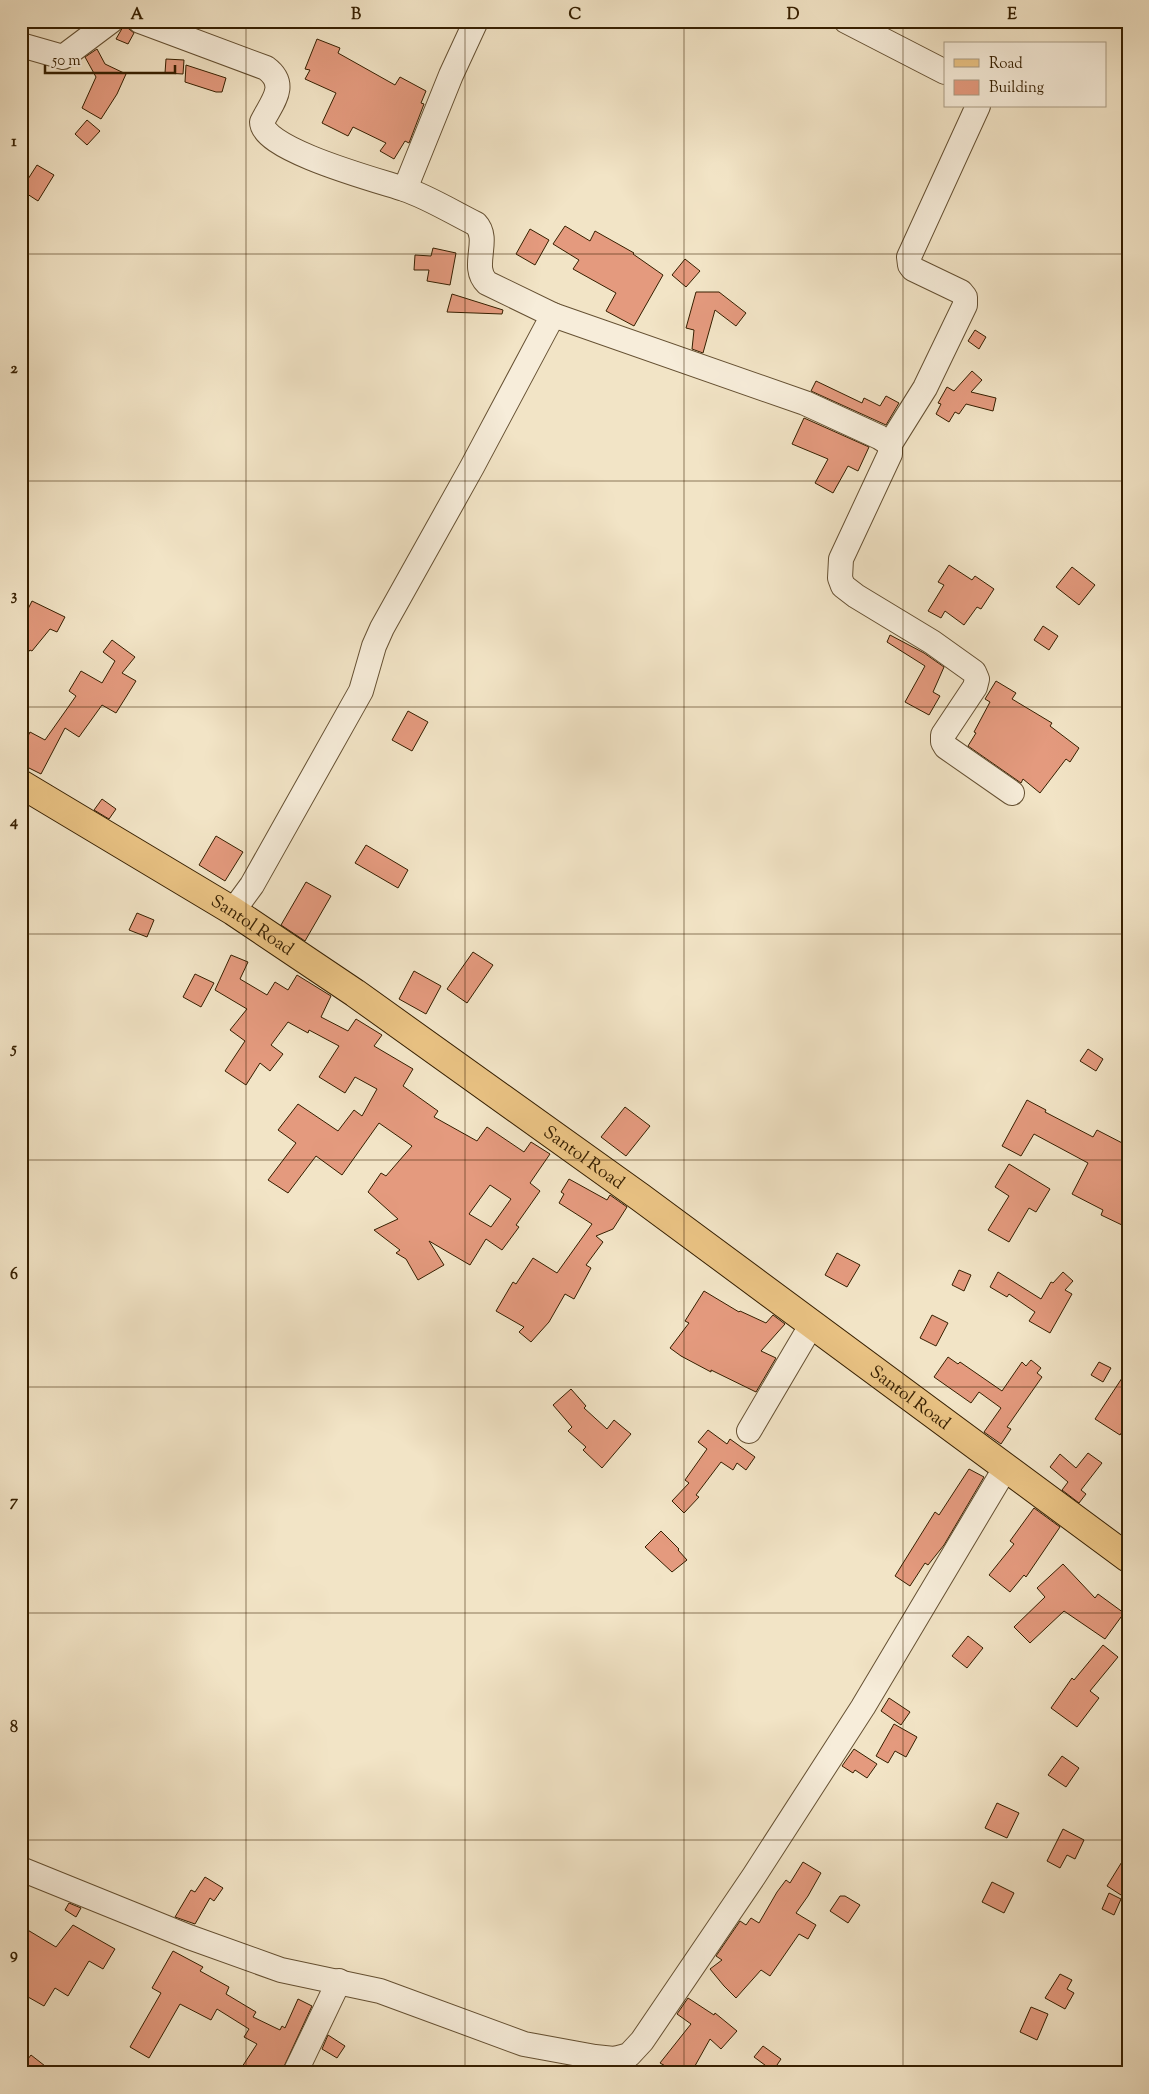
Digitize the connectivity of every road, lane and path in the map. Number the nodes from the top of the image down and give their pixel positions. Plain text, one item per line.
1 (111, 21) edge
2 (140, 21) edge
3 (476, 21) edge
4 (846, 21) edge
5 (21, 45) edge
6 (944, 71) edge
7 (977, 108) edge
8 (405, 189) junction
9 (553, 315) junction
10 (890, 444) junction
11 (21, 784) edge
12 (1012, 793) dead end
13 (233, 911) junction
14 (812, 1324) junction
15 (750, 1431) dead end
16 (1006, 1467) junction
17 (1128, 1558) edge
18 (21, 1869) edge
19 (339, 1981) junction
20 (296, 2073) edge

1 - 5 street
2 - 8 street
3 - 8 street
4 - 6 street
7 - 10 street
8 - 9 street
9 - 10 street
9 - 13 street
10 - 12 street
11 - 13 main road, Santol Road
13 - 14 main road, Santol Road
14 - 15 street
14 - 16 main road, Santol Road
16 - 17 main road, Santol Road
16 - 19 street
18 - 19 street
19 - 20 street

